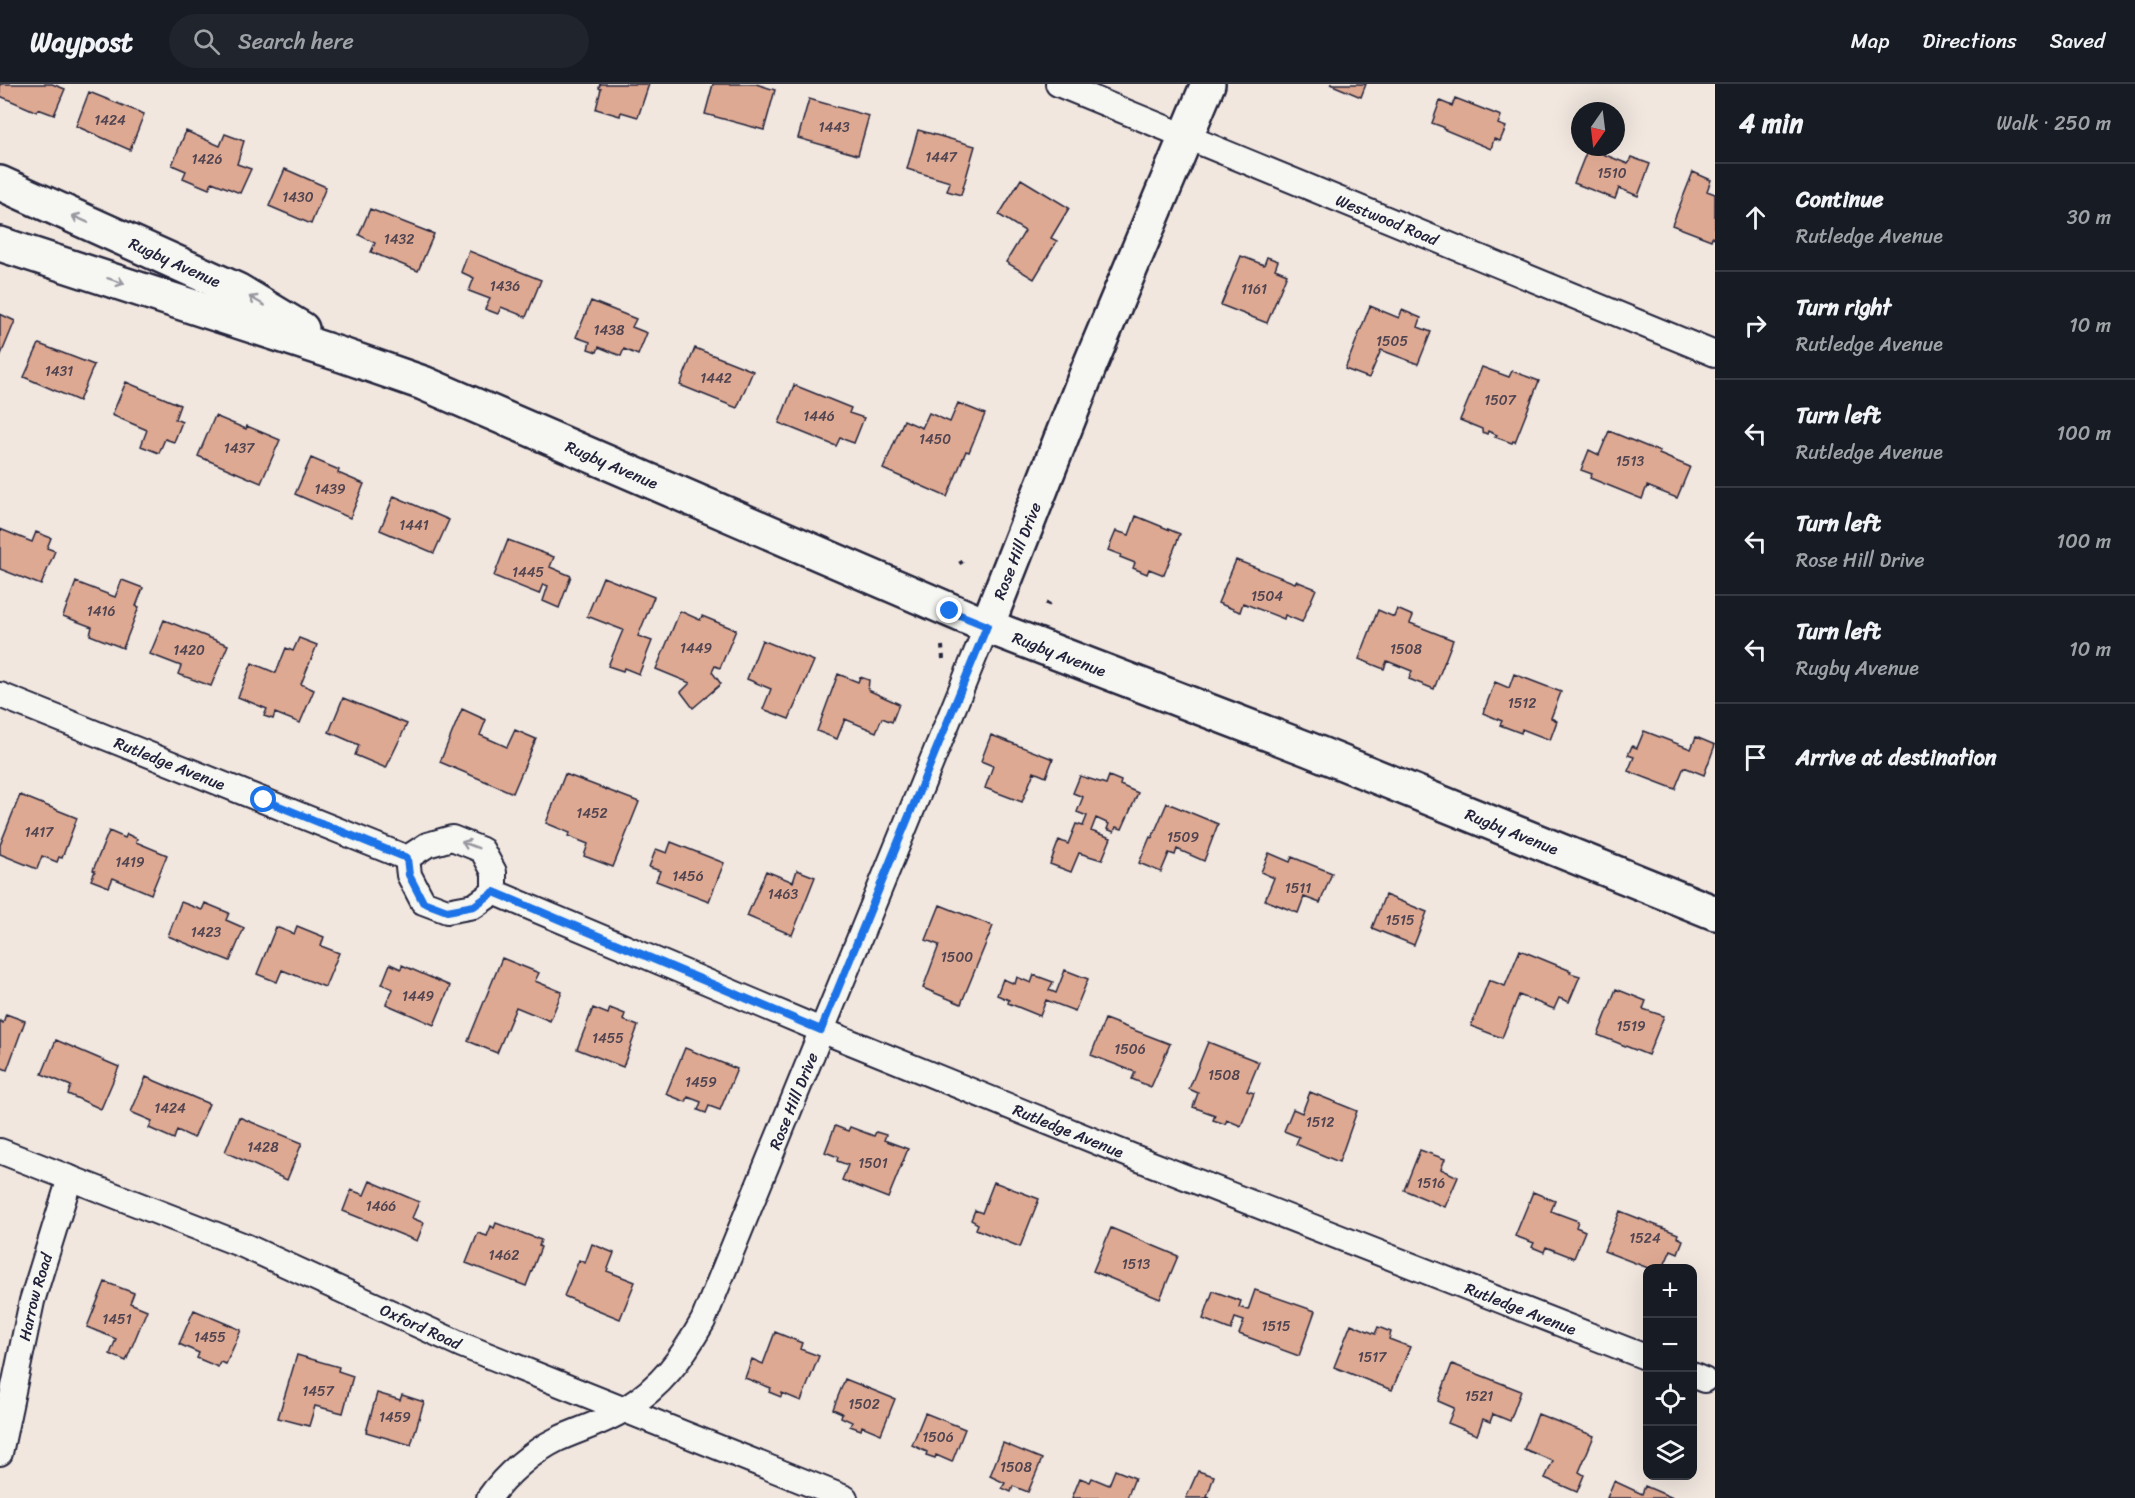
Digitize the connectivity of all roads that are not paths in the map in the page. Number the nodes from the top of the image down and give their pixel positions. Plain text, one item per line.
1 (1058, 84) edge
2 (1208, 84) edge
3 (1185, 135) junction
4 (0, 183) edge
5 (0, 244) edge
6 (1715, 354) edge
7 (342, 355) junction
8 (987, 626) junction
9 (0, 695) edge
10 (407, 858) junction
11 (494, 892) junction
12 (1715, 913) edge
13 (821, 1030) junction
14 (0, 1151) edge
15 (70, 1178) junction
16 (1643, 1356) edge
17 (624, 1410) junction
18 (0, 1453) edge
19 (489, 1498) edge
20 (845, 1498) edge

1 - 3 street, Westwood Road
2 - 3 street, Rose Hill Drive
3 - 6 street, Westwood Road
3 - 8 street, Rose Hill Drive
7 -> 4 street, Rugby Avenue
5 -> 7 street, Rugby Avenue
7 - 8 street, Rugby Avenue
8 - 12 street, Rugby Avenue
8 - 13 street, Rose Hill Drive
9 - 10 street, Rutledge Avenue
10 - 11 street
11 -> 10 street
11 - 13 street, Rutledge Avenue
13 - 16 street, Rutledge Avenue
13 - 17 street, Rose Hill Drive
14 - 15 street, Oxford Road
15 - 17 street, Oxford Road
15 - 18 street, Harrow Road
17 - 19 street, Rose Hill Drive
17 - 20 street, Oxford Road

